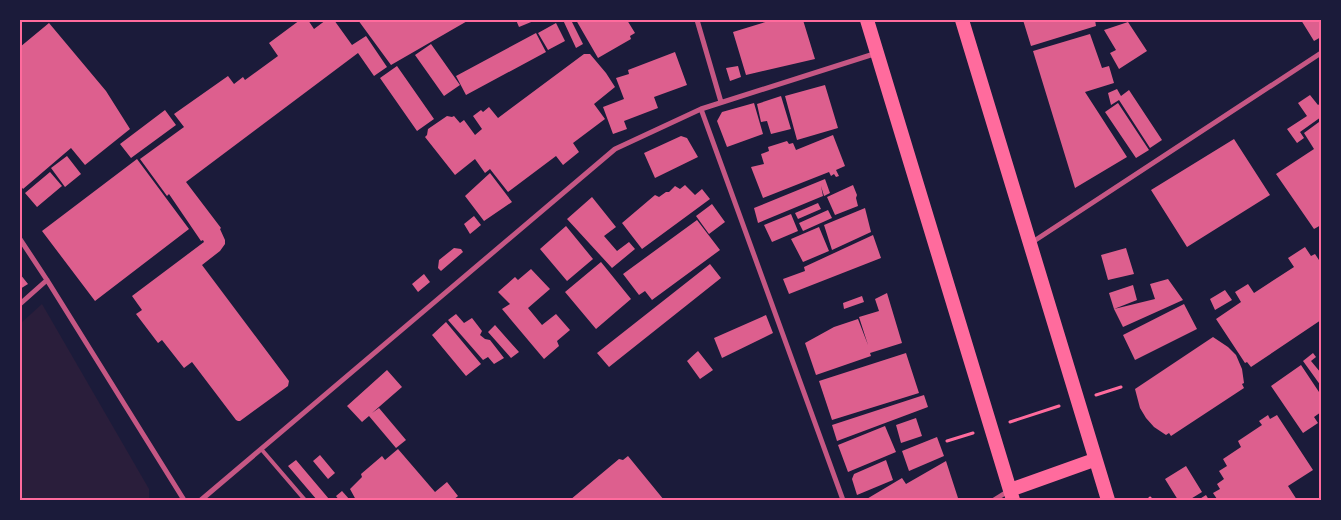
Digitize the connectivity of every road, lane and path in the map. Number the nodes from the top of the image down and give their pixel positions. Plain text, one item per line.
1 (696, 20) edge
2 (867, 20) edge
3 (962, 20) edge
4 (877, 53) junction
5 (1321, 54) edge
6 (721, 102) junction
7 (701, 109) junction
8 (20, 240) edge
9 (1030, 244) junction
10 (47, 280) junction
11 (20, 304) edge
12 (1121, 387) dead end
13 (1077, 401) junction
14 (990, 428) junction
15 (947, 441) dead end
16 (262, 450) junction
17 (1094, 460) junction
18 (1012, 495) edge
19 (184, 500) edge
20 (201, 500) edge
21 (305, 500) edge
22 (843, 500) edge
23 (994, 500) edge
24 (1108, 500) edge

1 - 6 street
2 - 4 highway
3 - 9 highway
4 - 6 street
4 - 14 highway
5 - 9 street
6 - 7 street
7 - 16 street
7 - 22 street
8 - 10 street
9 - 13 highway
10 - 11 street
10 - 19 street
12 - 13 path
13 - 14 path
13 - 17 highway
14 - 15 path
14 - 18 highway
16 - 20 street
16 - 21 lane
17 - 18 highway
17 - 24 highway
18 - 23 street

